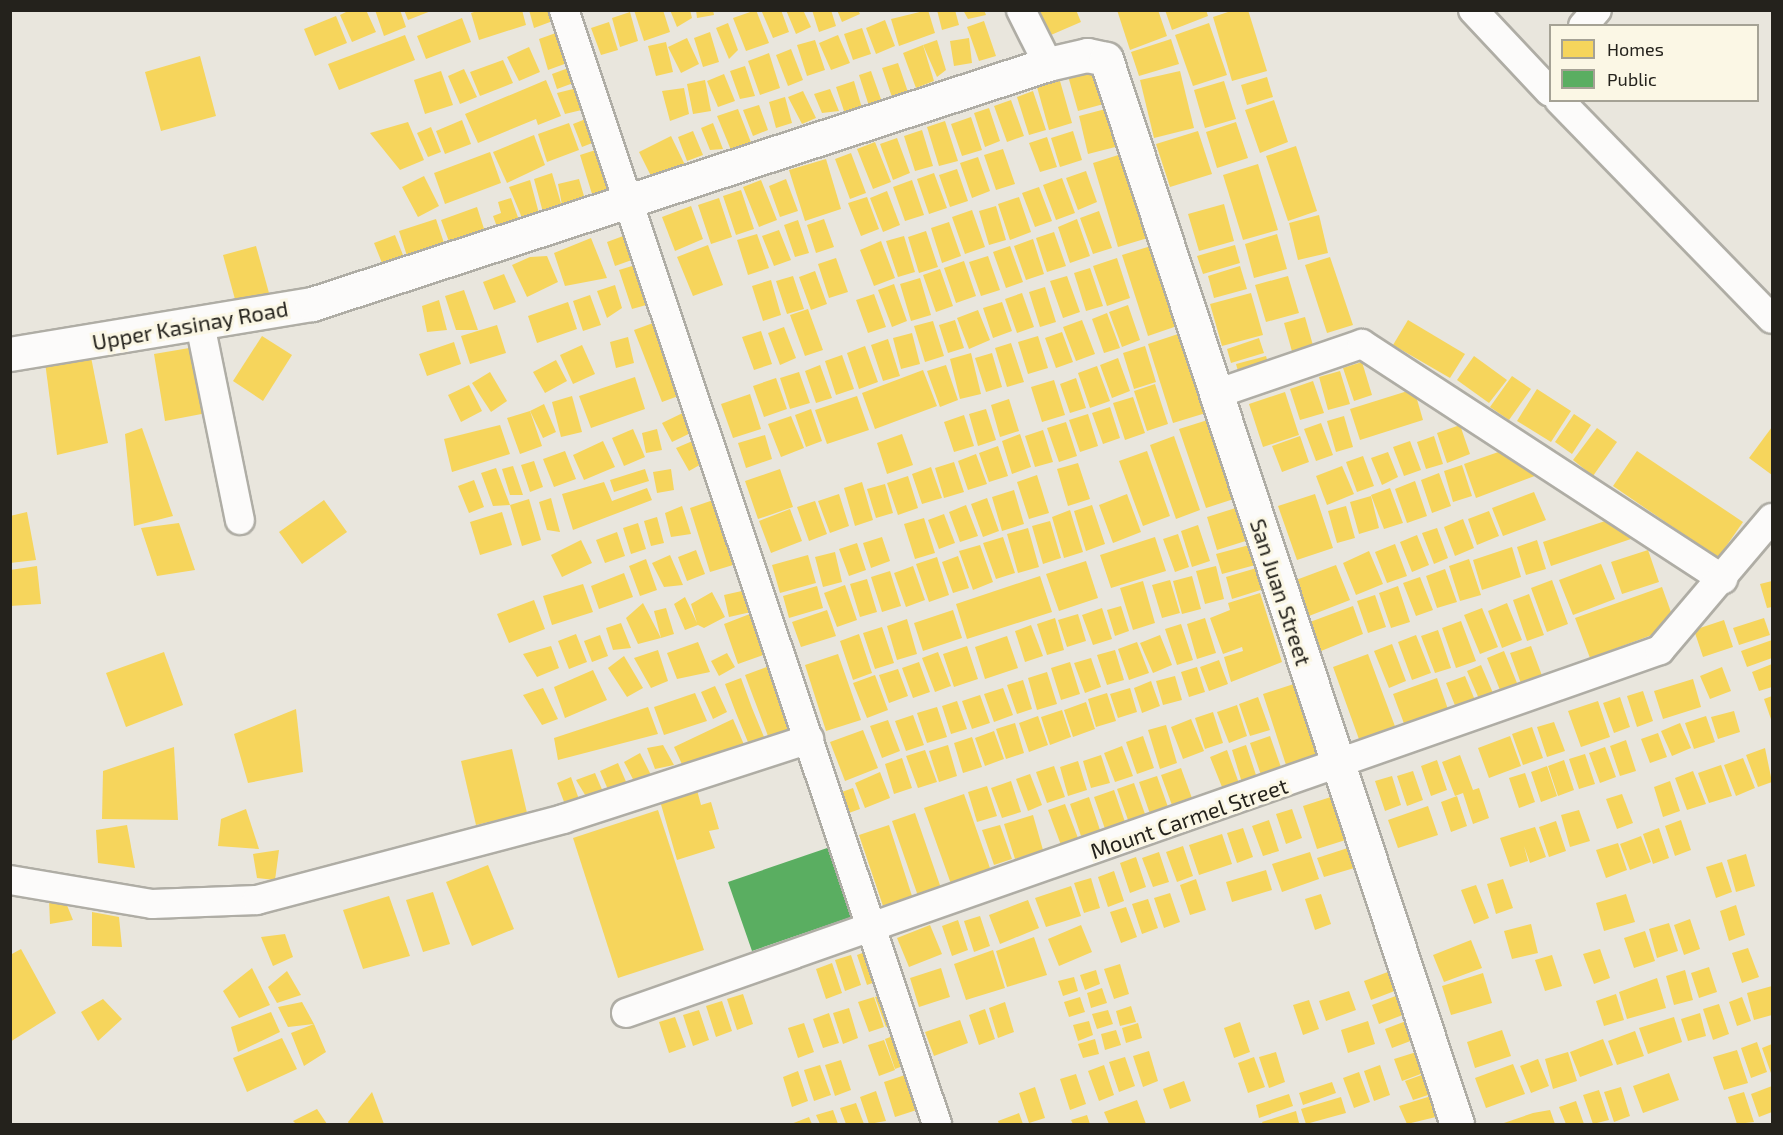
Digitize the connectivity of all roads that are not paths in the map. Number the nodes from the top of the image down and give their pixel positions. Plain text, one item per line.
1 (564, 10) edge
2 (1021, 10) edge
3 (1473, 10) edge
4 (1596, 10) edge
5 (1585, 24) edge
6 (1106, 59) joint
7 (1048, 64) junction
8 (1546, 77) edge
9 (1561, 102) edge
10 (628, 202) junction
11 (1773, 319) edge
12 (200, 324) junction
13 (10, 354) edge
14 (1216, 394) junction
15 (1773, 518) edge
16 (240, 520) dead end
17 (1723, 579) junction
18 (809, 739) junction
19 (1338, 766) junction
20 (10, 880) edge
21 (871, 928) junction
22 (626, 1013) dead end
23 (937, 1125) edge
24 (1457, 1125) edge

1 - 10 street
2 - 7 street
3 - 8 street
4 - 5 street
6 - 7 street, Upper Kasinay Road
6 - 14 street, San Juan Street
7 - 10 street, Upper Kasinay Road
9 - 11 street
10 - 12 street, Upper Kasinay Road
10 - 18 street
12 - 13 street, Upper Kasinay Road
12 - 16 street
14 - 17 street
14 - 19 street, San Juan Street
15 - 17 street, Mount Carmel Street
17 - 19 street, Mount Carmel Street
18 - 20 street
18 - 21 street
19 - 21 street, Mount Carmel Street
19 - 24 street, San Juan Street
21 - 22 street, Mount Carmel Street
21 - 23 street

